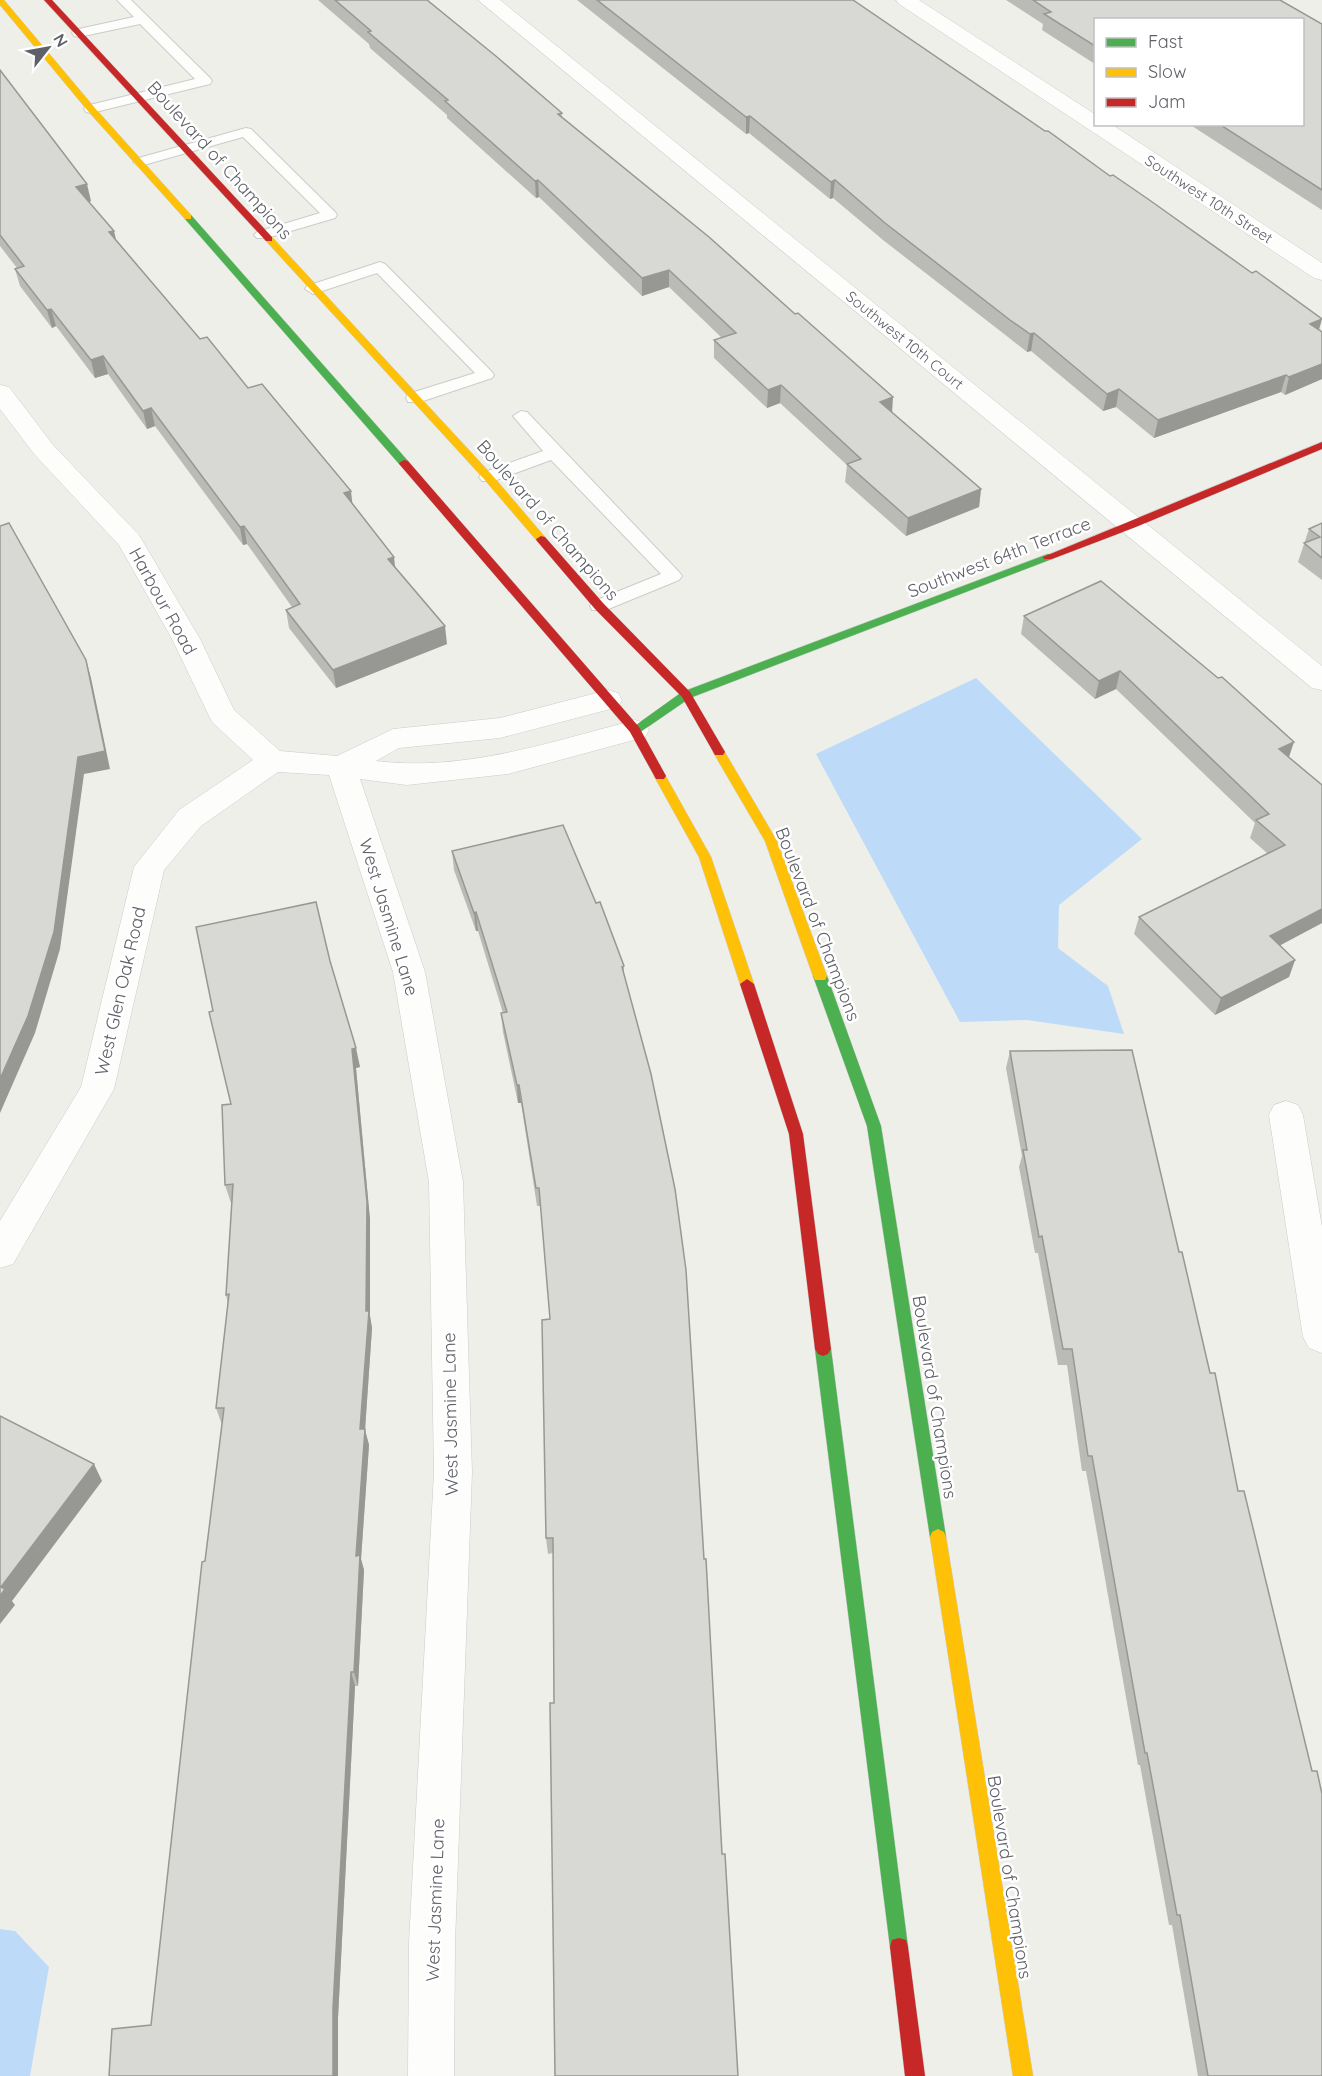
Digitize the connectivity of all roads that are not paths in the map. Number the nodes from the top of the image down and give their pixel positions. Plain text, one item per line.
1 (0, 0) edge
2 (48, 0) edge
3 (124, 0) edge
4 (488, 0) edge
5 (906, 0) edge
6 (143, 19) junction
7 (79, 33) junction
8 (139, 97) junction
9 (91, 109) junction
10 (1094, 123) edge
11 (1099, 126) edge
12 (184, 149) junction
13 (141, 162) junction
14 (262, 235) junction
15 (1322, 273) edge
16 (313, 289) junction
17 (0, 392) edge
18 (414, 398) junction
19 (520, 416) dead end
20 (1322, 445) edge
21 (554, 453) junction
22 (488, 477) junction
23 (1132, 525) junction
24 (599, 606) junction
25 (1322, 681) edge
26 (686, 695) junction
27 (664, 697) dead end
28 (619, 699) junction
29 (635, 730) junction
30 (272, 761) junction
31 (341, 766) junction
32 (1286, 1115) dead end
33 (0, 1253) edge
34 (1322, 1337) edge
35 (431, 2076) edge
36 (915, 2076) edge
37 (1023, 2076) edge

1 - 9 street
2 - 7 street, Boulevard of Champions
3 - 6 lane
4 - 23 street, Southwest 10th Court
5 - 10 street, Southwest 10th Street
6 - 7 lane
6 - 8 lane
7 - 8 street, Boulevard of Champions
8 - 9 lane
8 - 12 street, Boulevard of Champions
9 - 13 street
11 - 15 street, Southwest 10th Street
12 - 13 lane
12 - 14 street, Boulevard of Champions
12 - 14 lane
13 - 28 street
14 - 16 street, Boulevard of Champions
16 - 18 street, Boulevard of Champions
16 - 18 lane
17 - 30 street, Harbour Road
18 - 22 street, Boulevard of Champions
19 - 21 lane
20 - 23 street, Southwest 64th Terrace
21 - 22 lane
21 - 24 lane
22 - 24 street, Boulevard of Champions
23 - 25 street, Southwest 10th Court
23 - 26 street, Southwest 64th Terrace
24 - 26 street, Boulevard of Champions
26 - 27 street, Southwest 64th Terrace
26 - 29 street, Southwest 64th Terrace
26 - 37 street, Boulevard of Champions
28 - 29 street
28 - 31 street
29 - 31 street
29 - 36 street
30 - 31 street
30 - 33 street, West Glen Oak Road
31 - 35 street, West Jasmine Lane
32 - 34 street

